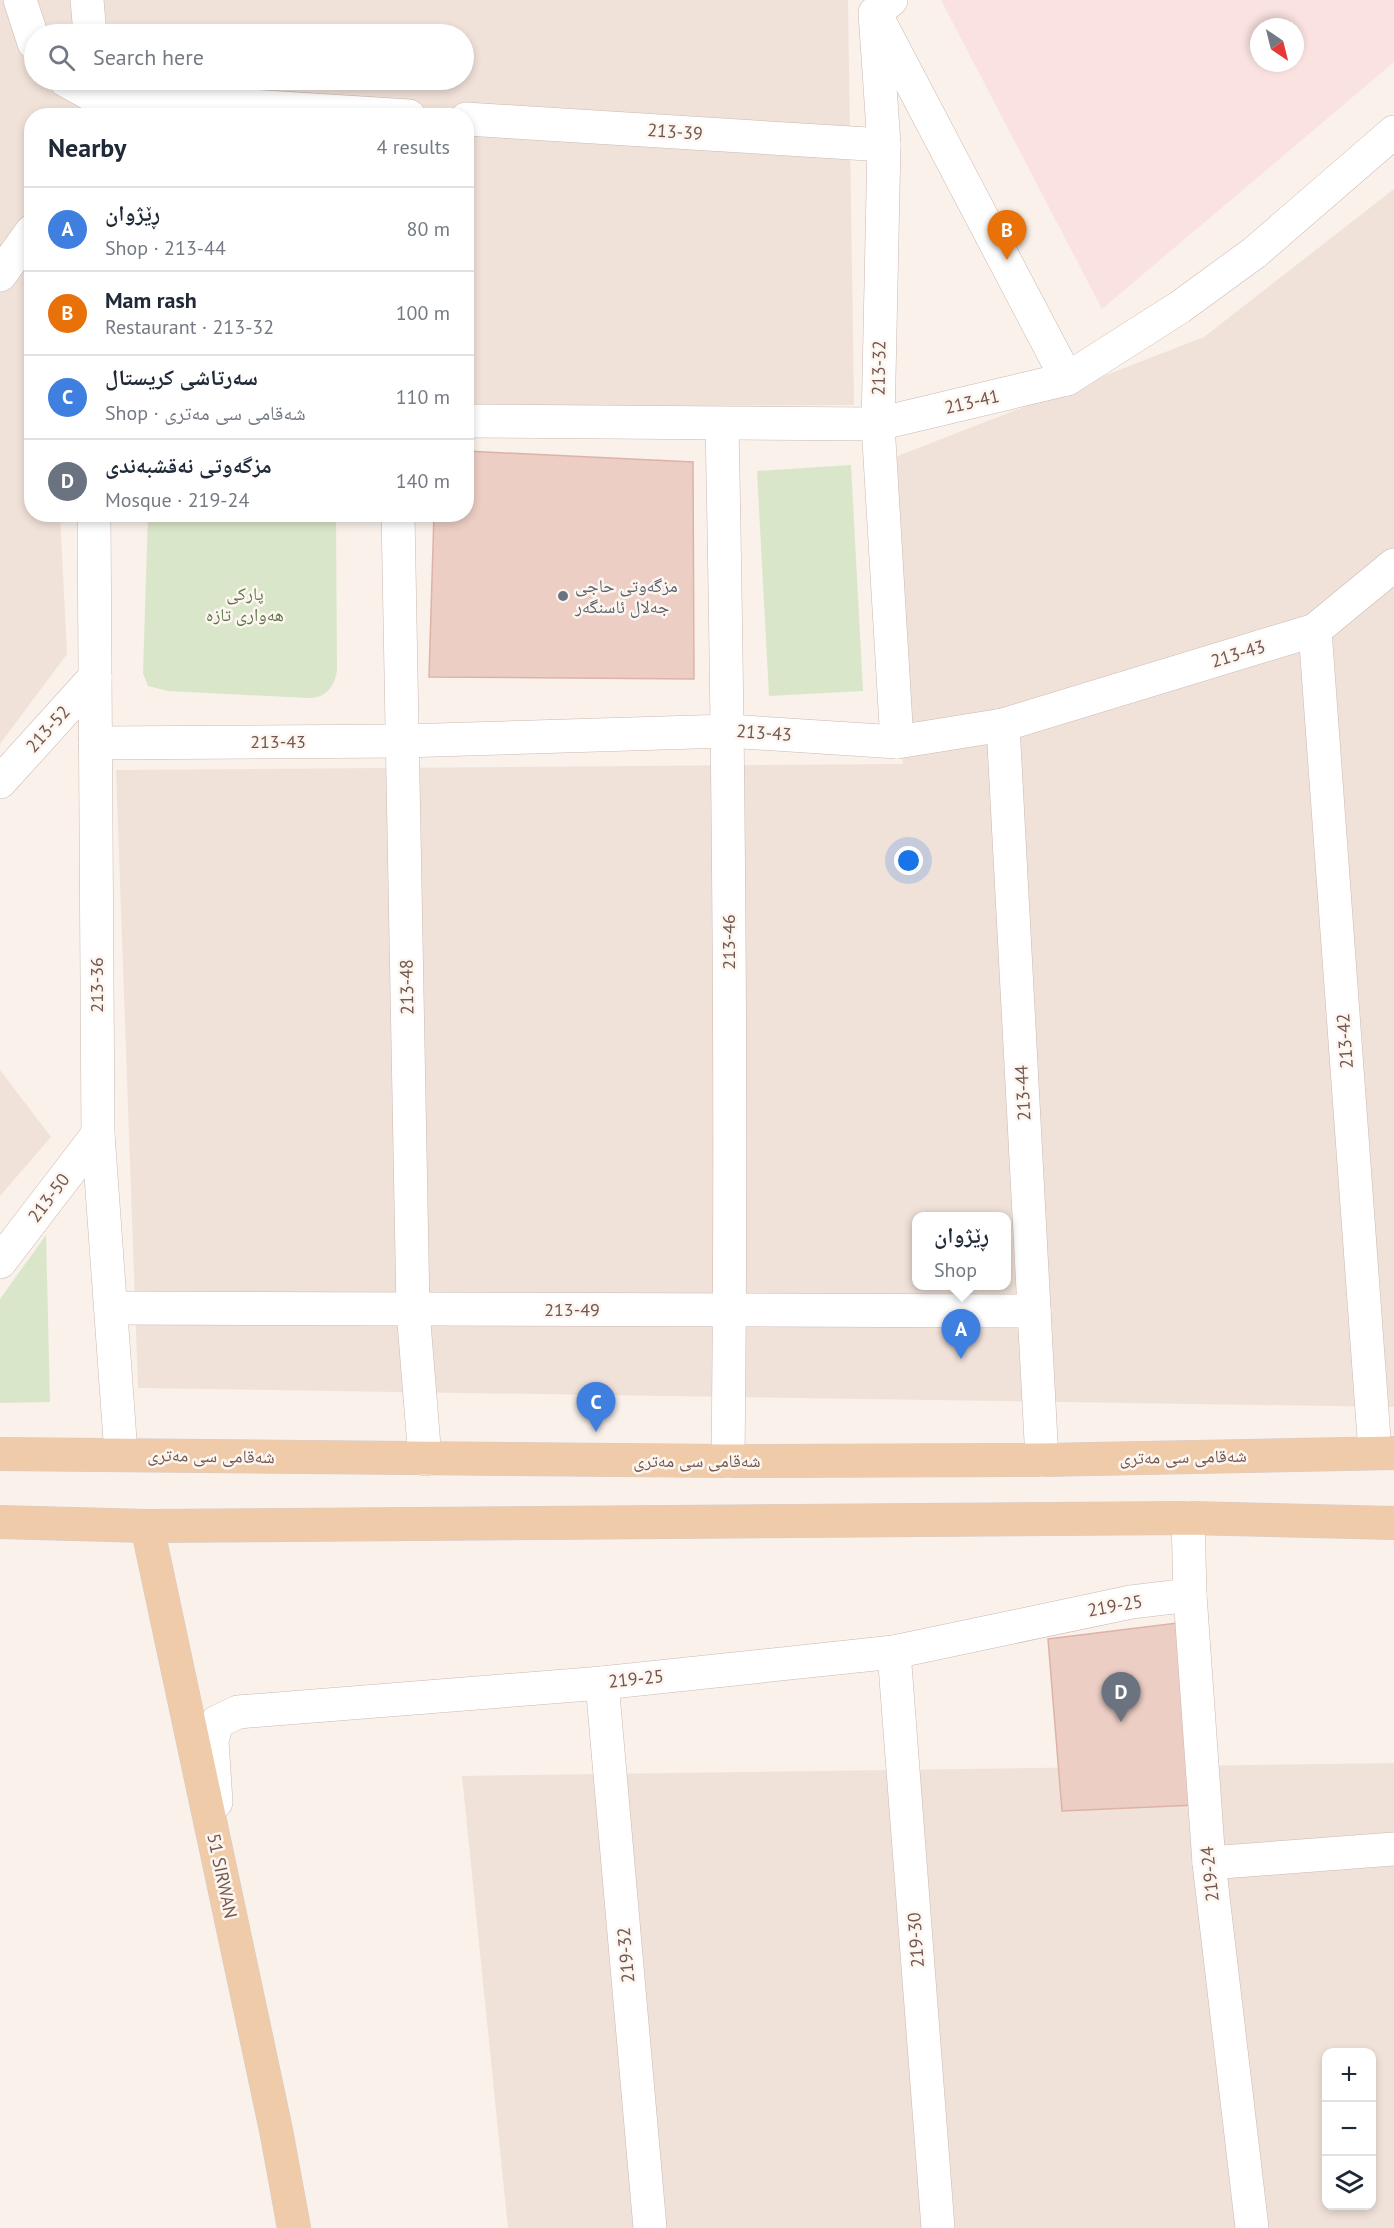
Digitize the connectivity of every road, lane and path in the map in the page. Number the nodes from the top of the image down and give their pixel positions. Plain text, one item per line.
1 (20, 0) edge
2 (87, 0) edge
3 (878, 4) edge
4 (28, 24) edge
5 (89, 24) edge
6 (93, 97) edge
7 (276, 108) edge
8 (474, 119) edge
9 (1394, 132) edge
10 (884, 145) junction
11 (24, 242) edge
12 (0, 274) edge
13 (1067, 379) junction
14 (474, 421) edge
15 (722, 424) junction
16 (878, 424) junction
17 (94, 522) edge
18 (398, 522) edge
19 (1394, 565) edge
20 (1315, 630) junction
21 (95, 677) junction
22 (1003, 725) junction
23 (728, 730) junction
24 (403, 741) junction
25 (897, 742) junction
26 (95, 743) junction
27 (0, 782) edge
28 (98, 1134) junction
29 (0, 1262) edge
30 (111, 1308) junction
31 (413, 1310) junction
32 (730, 1311) junction
33 (1035, 1311) junction
34 (1385, 1452) edge
35 (0, 1454) edge
36 (121, 1454) junction
37 (425, 1459) junction
38 (1042, 1460) junction
39 (729, 1461) junction
40 (1188, 1518) junction
41 (0, 1522) edge
42 (1394, 1523) edge
43 (147, 1526) junction
44 (1190, 1595) junction
45 (894, 1652) junction
46 (602, 1683) junction
47 (1394, 1850) edge
48 (219, 1860) junction
49 (1209, 1863) junction
50 (294, 2228) edge
51 (650, 2228) edge
52 (938, 2228) edge
53 (1252, 2228) edge

1 - 4 street
2 - 5 street
3 - 10 street, 213-32
3 - 13 street
6 - 7 street
8 - 10 street, 213-39
9 - 13 street, 213-41
10 - 16 street, 213-32
11 - 12 street
13 - 16 street, 213-41
14 - 15 street, 213-41
15 - 16 street, 213-41
15 - 23 street, 213-46
16 - 25 street, 213-32
17 - 21 street, 213-36
18 - 24 street, 213-48
19 - 20 street, 213-43
20 - 22 street, 213-43
20 - 34 street, 213-42
21 - 26 street, 213-36
21 - 27 street, 213-52
22 - 25 street, 213-43
22 - 33 street, 213-44
23 - 24 street, 213-43
23 - 25 street, 213-43
23 - 32 street, 213-46
24 - 26 street, 213-43
24 - 31 street, 213-48
26 - 28 street, 213-36
28 - 29 street, 213-50
28 - 30 street, 213-36
30 - 31 street, 213-49
30 - 36 street, 213-36
31 - 32 street, 213-49
31 - 37 street, 213-48
32 - 33 street, 213-49
32 - 39 street, 213-46
33 - 38 street, 213-44
34 - 38 main road, شەقامی سی مەتری
35 - 36 main road, شەقامی سی مەتری
36 - 37 main road, شەقامی سی مەتری
37 - 39 main road, شەقامی سی مەتری
38 - 39 main road, شەقامی سی مەتری
40 - 42 main road
40 - 43 main road
40 - 44 street, 219-24
41 - 43 main road
43 - 48 main road, 51 SIRWAN
44 - 45 street, 219-25
44 - 49 street, 219-24
45 - 46 street, 219-25
45 - 52 street, 219-30
46 - 48 street, 219-25
46 - 51 street, 219-32
47 - 49 street
48 - 50 main road, 51 SIRWAN
49 - 53 street, 219-24

